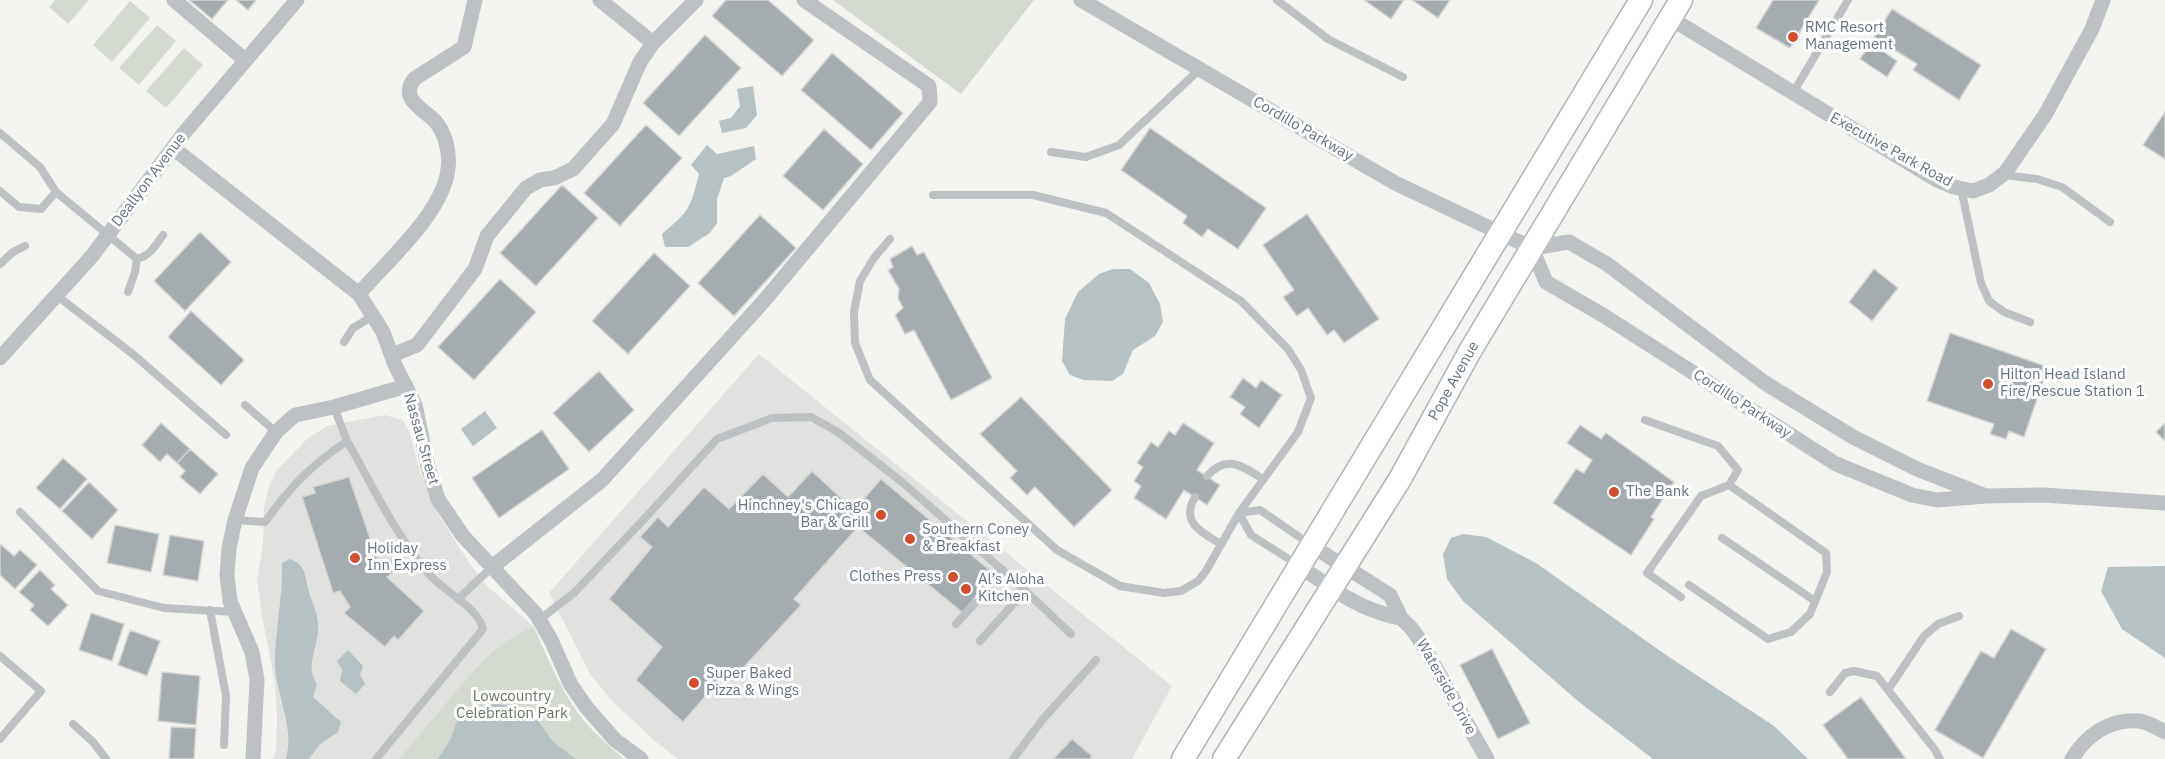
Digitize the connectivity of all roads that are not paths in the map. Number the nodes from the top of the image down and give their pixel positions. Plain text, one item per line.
1 (174, 0) edge
2 (297, 0) edge
3 (475, 0) edge
4 (600, 0) edge
5 (696, 0) edge
6 (804, 0) edge
7 (1081, 0) edge
8 (1277, 0) edge
9 (1641, 0) edge
10 (1848, 0) edge
11 (2103, 0) edge
12 (1100, 5) edge
13 (1676, 9) edge
14 (652, 43) junction
15 (245, 60) junction
16 (1200, 69) junction
17 (1403, 77) dead end
18 (1793, 93) junction
19 (0, 134) edge
20 (173, 148) junction
21 (1051, 152) dead end
22 (2002, 175) junction
23 (1960, 188) junction
24 (0, 191) edge
25 (56, 192) junction
26 (933, 195) dead end
27 (2110, 222) dead end
28 (1499, 232) junction
29 (108, 235) junction
30 (163, 235) dead end
31 (890, 239) dead end
32 (25, 246) dead end
33 (1532, 248) junction
34 (137, 259) junction
35 (0, 264) edge
36 (128, 292) dead end
37 (359, 294) junction
38 (56, 295) junction
39 (373, 316) junction
40 (2030, 322) dead end
41 (344, 342) dead end
42 (392, 355) junction
43 (0, 358) edge
44 (406, 386) junction
45 (245, 405) dead end
46 (334, 407) junction
47 (1645, 420) dead end
48 (276, 432) junction
49 (226, 435) dead end
50 (347, 441) junction
51 (1207, 476) dead end
52 (1263, 479) junction
53 (1729, 485) junction
54 (1986, 496) junction
55 (1195, 497) dead end
56 (2165, 503) edge
57 (20, 512) dead end
58 (1239, 513) junction
59 (235, 520) junction
60 (1722, 538) dead end
61 (1221, 544) junction
62 (1312, 546) junction
63 (1300, 566) junction
64 (1345, 566) junction
65 (492, 567) junction
66 (1003, 570) junction
67 (1689, 585) dead end
68 (1331, 589) junction
69 (1025, 591) junction
70 (984, 592) dead end
71 (1681, 597) dead end
72 (458, 600) junction
73 (1815, 601) junction
74 (975, 603) dead end
75 (210, 610) junction
76 (234, 612) junction
77 (1959, 616) dead end
78 (1401, 618) junction
79 (539, 620) junction
80 (956, 624) dead end
81 (1071, 634) dead end
82 (980, 641) dead end
83 (0, 656) edge
84 (1096, 660) dead end
85 (1888, 690) junction
86 (1830, 692) dead end
87 (73, 724) dead end
88 (2165, 732) edge
89 (0, 739) edge
90 (224, 744) dead end
91 (106, 759) edge
92 (253, 759) edge
93 (376, 759) edge
94 (642, 759) edge
95 (1013, 759) edge
96 (1183, 759) edge
97 (1224, 759) edge
98 (1487, 759) edge
99 (1940, 759) edge
100 (2073, 759) edge

1 - 15 street
2 - 15 street, Deallyon Avenue
3 - 37 street
4 - 14 street
5 - 14 street
6 - 65 street
7 - 12 street, Cordillo Parkway
8 - 17 lane
9 - 28 main road
10 - 18 lane
11 - 22 street, Executive Park Road
12 - 16 street, Cordillo Parkway
13 - 18 street, Executive Park Road
13 - 33 main road, Pope Avenue
14 - 42 street
15 - 20 street, Deallyon Avenue
16 - 21 lane
16 - 28 street, Cordillo Parkway
18 - 23 street, Executive Park Road
19 - 25 lane
20 - 29 street, Deallyon Avenue
20 - 37 street, Nassau Street
22 - 23 street, Executive Park Road
22 - 27 lane
23 - 40 lane
24 - 25 lane
25 - 29 lane
26 - 52 lane
28 - 33 street, Cordillo Parkway
28 - 62 main road
29 - 34 lane
29 - 38 street, Deallyon Avenue
30 - 34 lane
31 - 61 lane
32 - 35 lane
33 - 54 street, Cordillo Parkway
33 - 54 street, Cordillo Parkway
33 - 64 main road, Pope Avenue
34 - 36 lane
37 - 39 street, Nassau Street
38 - 43 street, Deallyon Avenue
38 - 49 lane
39 - 41 lane
39 - 42 street, Nassau Street
42 - 44 street, Nassau Street
44 - 46 street
44 - 65 street, Nassau Street
45 - 48 lane
46 - 48 street
46 - 50 lane
47 - 53 lane
48 - 59 street
50 - 59 lane
50 - 72 lane
51 - 52 lane
52 - 58 lane
53 - 71 lane
53 - 73 lane
54 - 56 street, Cordillo Parkway
55 - 61 lane
57 - 75 lane
58 - 61 lane
58 - 62 lane
58 - 63 lane
59 - 76 street
60 - 73 lane
62 - 63 main road
62 - 64 street, Waterside Drive
63 - 68 street
63 - 96 main road
64 - 68 main road, Pope Avenue
64 - 78 street, Waterside Drive
65 - 72 lane
65 - 79 street, Nassau Street
66 - 69 lane
66 - 70 lane
66 - 79 lane
67 - 73 lane
68 - 78 street
68 - 97 main road, Pope Avenue
69 - 81 lane
69 - 82 lane
72 - 93 lane
74 - 80 lane
75 - 76 lane
75 - 90 lane
76 - 92 street
77 - 85 lane
78 - 98 street, Waterside Drive
79 - 94 street, Nassau Street
83 - 89 lane
84 - 95 lane
85 - 86 lane
85 - 99 lane
87 - 91 lane
88 - 100 street

